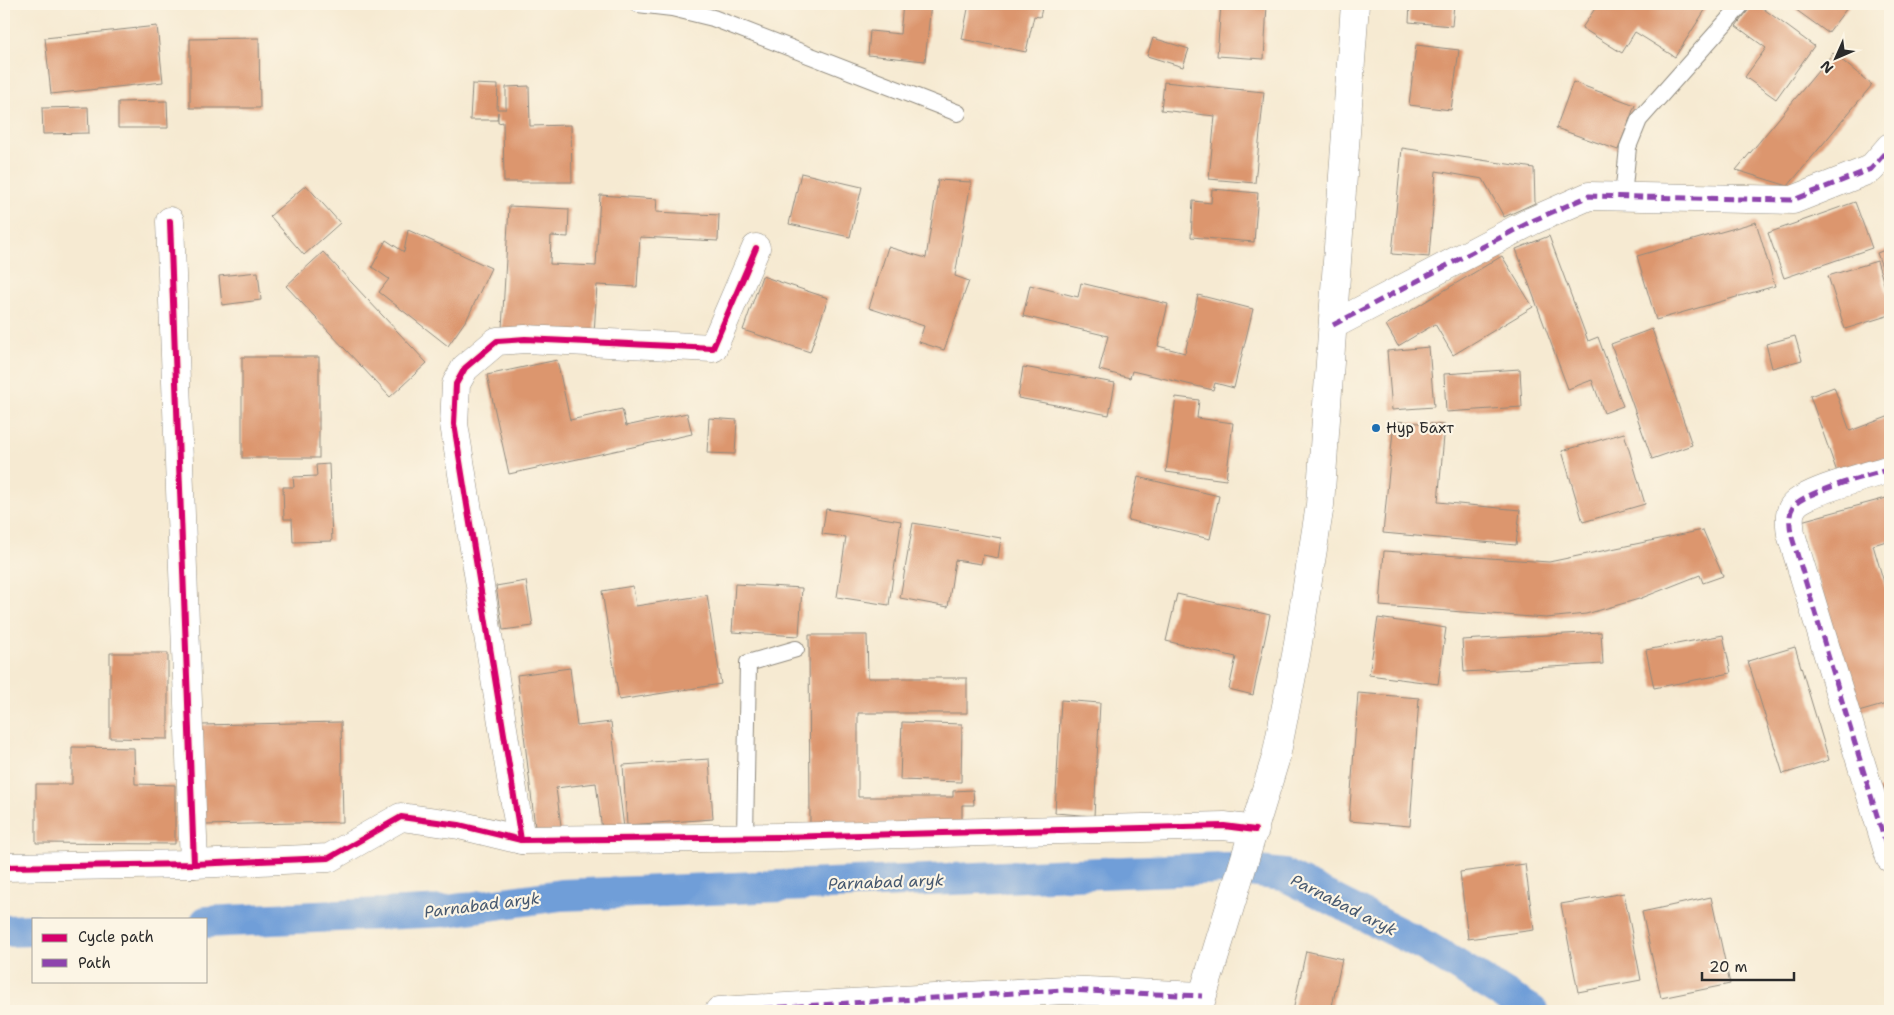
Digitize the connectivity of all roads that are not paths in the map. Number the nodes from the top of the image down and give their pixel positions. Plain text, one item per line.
1 (638, 4) edge
2 (1355, 4) edge
3 (1742, 4) edge
4 (958, 113) dead end
5 (1890, 147) edge
6 (1623, 197) junction
7 (170, 221) dead end
8 (756, 248) dead end
9 (1333, 325) junction
10 (1890, 468) edge
11 (796, 648) dead end
12 (1255, 830) junction
13 (745, 837) junction
14 (522, 840) junction
15 (1890, 858) edge
16 (194, 864) junction
17 (4, 868) edge
18 (1200, 1004) edge
19 (719, 1011) edge

1 - 4 lane
2 - 9 street
3 - 6 lane
5 - 6 street
6 - 9 street
7 - 16 street
8 - 14 street
9 - 12 street
10 - 15 street
11 - 13 lane
12 - 13 street
12 - 18 street
13 - 14 street
14 - 16 street
16 - 17 street
18 - 19 street

